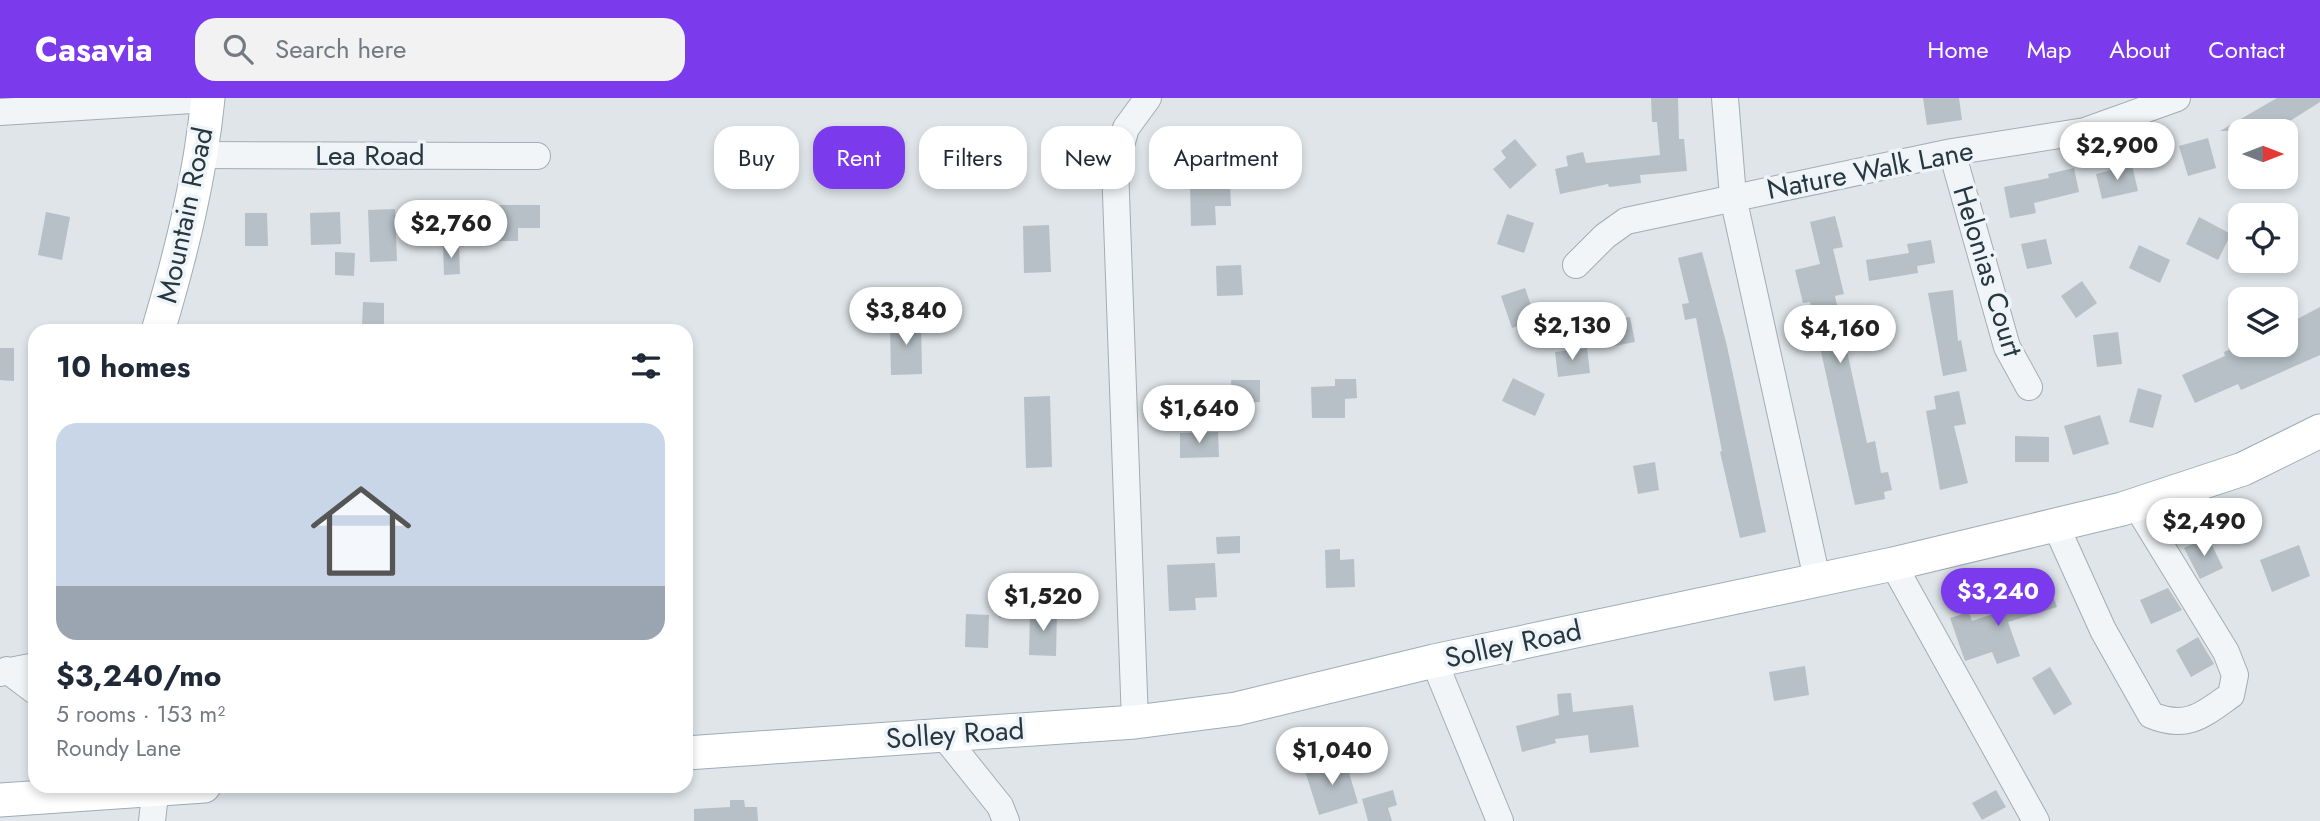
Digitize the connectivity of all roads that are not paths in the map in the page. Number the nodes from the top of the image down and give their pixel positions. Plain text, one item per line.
1 (208, 98) edge
2 (1149, 98) edge
3 (1725, 98) edge
4 (2177, 98) edge
5 (0, 112) edge
6 (1952, 152) junction
7 (202, 155) junction
8 (537, 156) dead end
9 (1733, 197) junction
10 (1576, 265) dead end
11 (160, 324) edge
12 (2029, 387) dead end
13 (2320, 431) edge
14 (2136, 505) junction
15 (2056, 526) junction
16 (1893, 564) junction
17 (1817, 579) junction
18 (1434, 661) junction
19 (28, 667) edge
20 (4, 671) edge
21 (28, 686) edge
22 (1135, 722) junction
23 (943, 735) junction
24 (693, 753) edge
25 (177, 793) edge
26 (154, 799) edge
27 (24, 800) edge
28 (1006, 821) edge
29 (1500, 821) edge
30 (2036, 821) edge

1 - 5 street
1 - 7 main road, Mountain Road
2 - 22 street
3 - 9 street
4 - 6 street, Nature Walk Lane
6 - 9 street, Nature Walk Lane
6 - 12 street, Helonias Court
7 - 8 street, Lea Road
7 - 11 main road, Mountain Road
9 - 10 street, Nature Walk Lane
9 - 17 street
13 - 14 main road, Solley Road
14 - 15 main road, Solley Road
14 - 15 street
15 - 16 main road, Solley Road
16 - 17 main road, Solley Road
16 - 30 street
17 - 18 main road, Solley Road
18 - 22 main road, Solley Road
18 - 29 street
19 - 20 street
20 - 21 street
22 - 23 main road, Solley Road
23 - 24 main road, Solley Road
23 - 28 street
25 - 26 main road
26 - 27 main road

